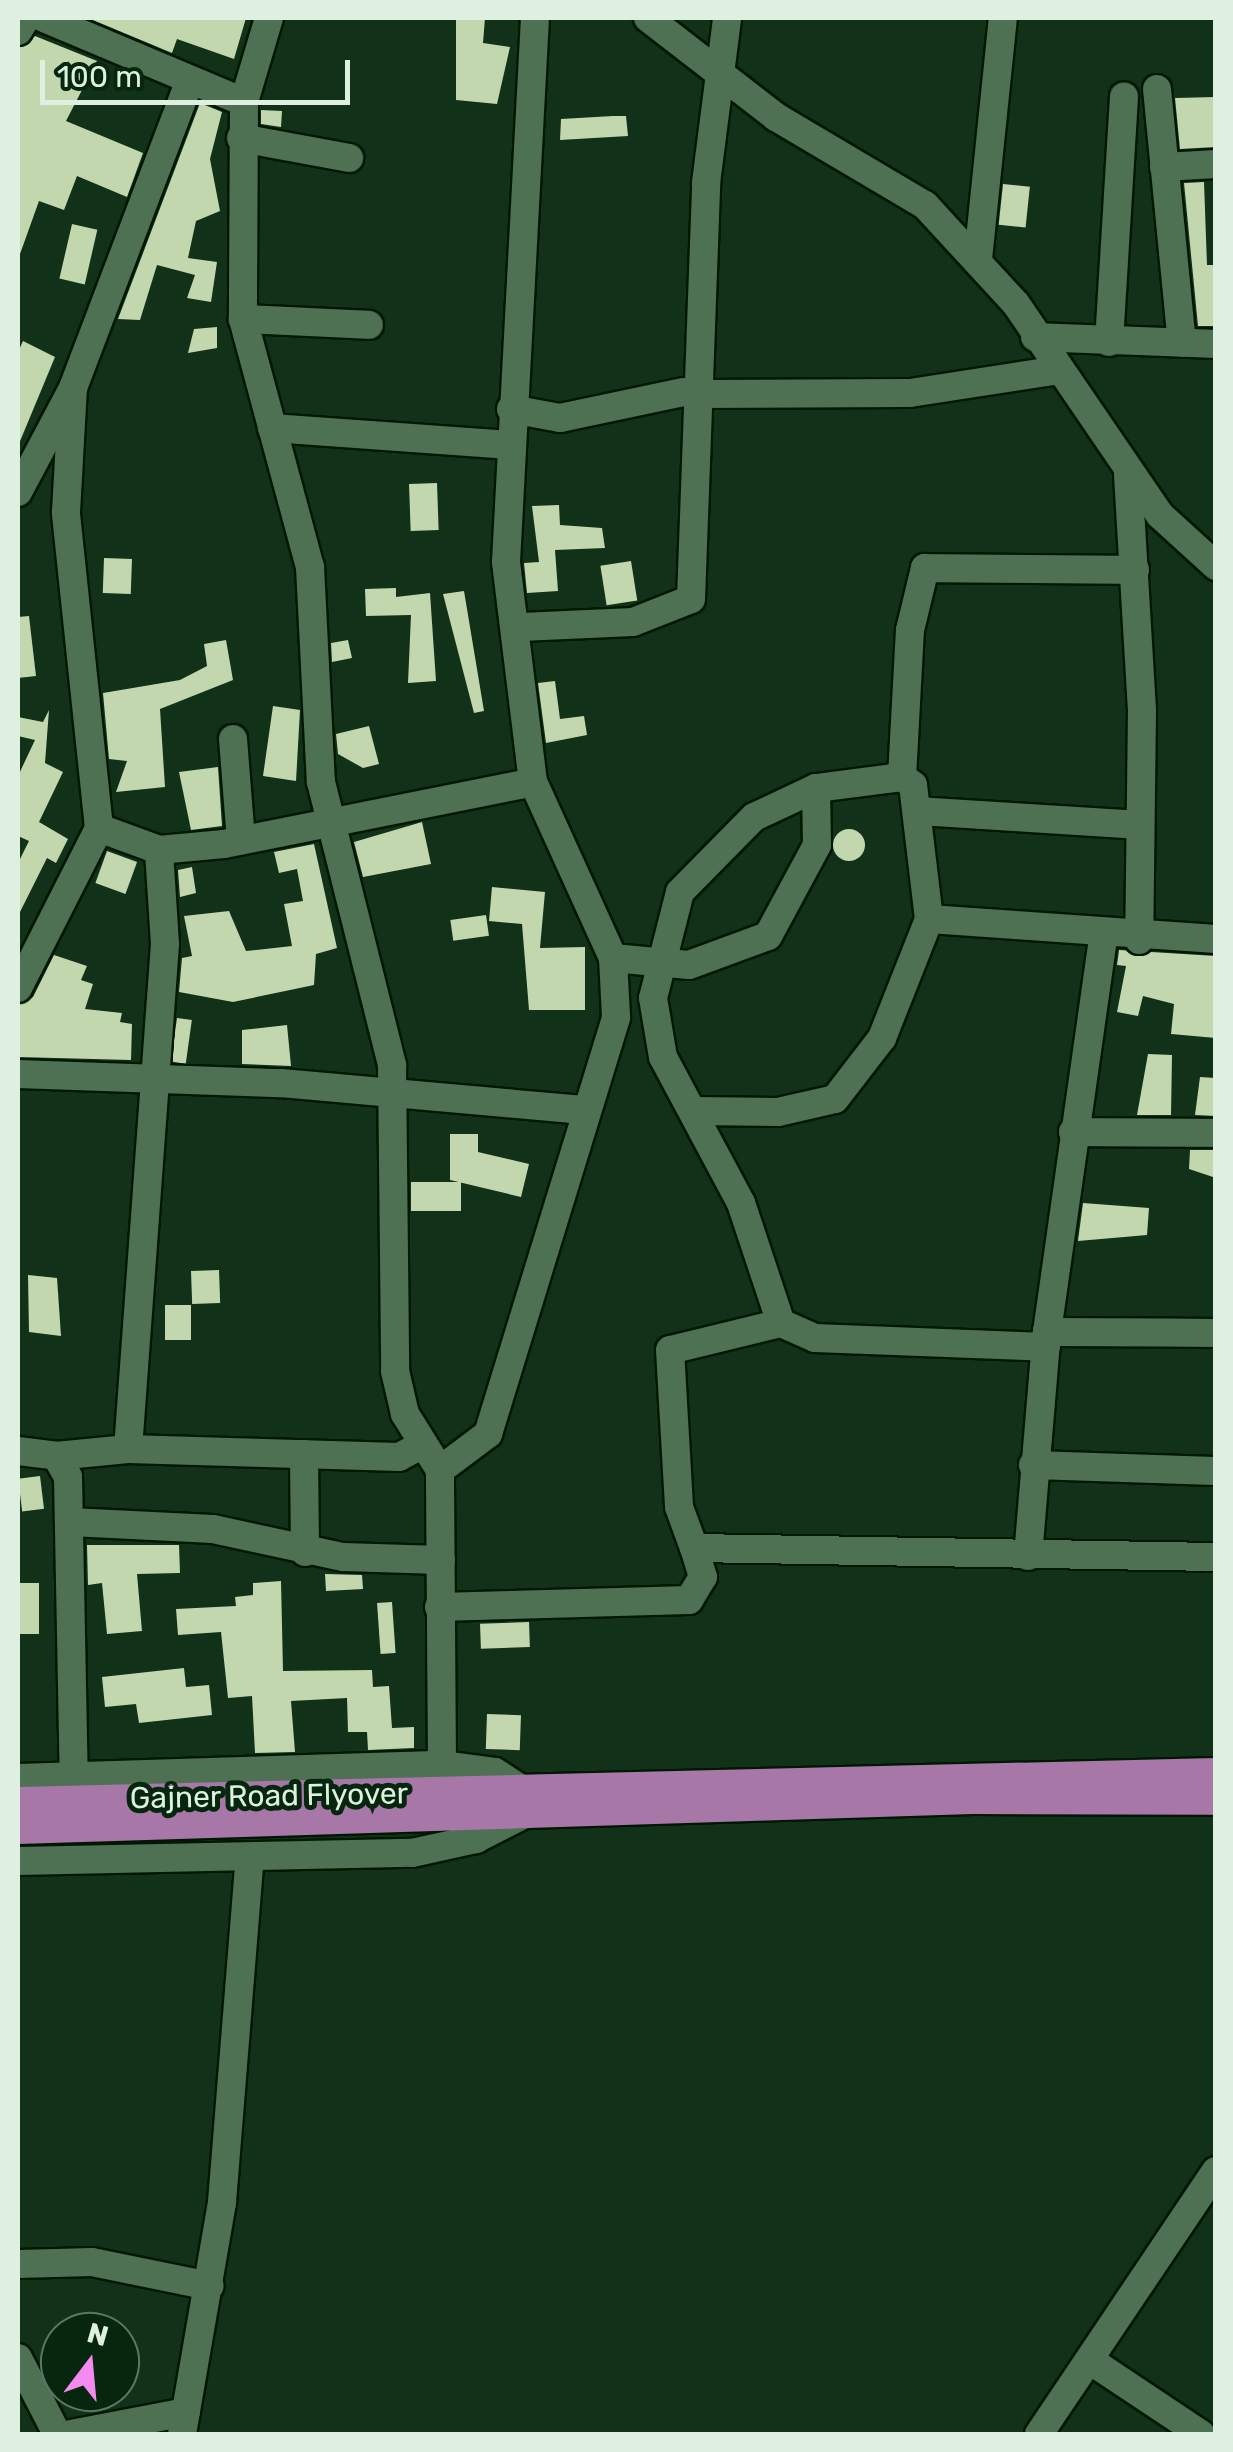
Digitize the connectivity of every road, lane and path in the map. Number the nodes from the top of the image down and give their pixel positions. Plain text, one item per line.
1 (26, 18) edge
2 (44, 18) edge
3 (269, 18) edge
4 (534, 18) edge
5 (648, 18) edge
6 (727, 18) edge
7 (1003, 18) edge
8 (18, 31) edge
9 (716, 72) junction
10 (189, 82) junction
11 (1157, 89) dead end
12 (1124, 96) dead end
13 (244, 102) junction
14 (242, 138) junction
15 (349, 158) dead end
16 (1216, 164) edge
17 (1164, 167) junction
18 (978, 259) junction
19 (243, 318) junction
20 (369, 325) dead end
21 (1034, 337) junction
22 (1109, 342) junction
23 (1182, 343) junction
24 (1216, 344) edge
25 (1058, 370) junction
26 (73, 388) junction
27 (692, 393) junction
28 (511, 410) junction
29 (272, 428) junction
30 (510, 444) junction
31 (26, 454) edge
32 (1128, 473) junction
33 (18, 492) edge
34 (1216, 566) edge
35 (1135, 570) junction
36 (520, 628) junction
37 (233, 739) dead end
38 (902, 777) junction
39 (534, 782) junction
40 (816, 788) junction
41 (918, 811) junction
42 (332, 822) junction
43 (1139, 826) junction
44 (99, 828) junction
45 (241, 840) junction
46 (159, 850) junction
47 (929, 919) junction
48 (1102, 938) junction
49 (1216, 939) edge
50 (1139, 940) junction
51 (614, 958) junction
52 (657, 964) junction
53 (18, 988) edge
54 (18, 1074) edge
55 (154, 1078) junction
56 (396, 1091) junction
57 (584, 1110) junction
58 (698, 1111) junction
59 (1073, 1132) junction
60 (1216, 1134) edge
61 (782, 1323) junction
62 (1216, 1332) edge
63 (1047, 1339) junction
64 (423, 1444) junction
65 (128, 1448) junction
66 (18, 1451) edge
67 (304, 1454) junction
68 (56, 1456) junction
69 (1033, 1465) junction
70 (440, 1470) junction
71 (1216, 1471) edge
72 (71, 1522) junction
73 (694, 1548) junction
74 (306, 1552) junction
75 (1028, 1556) junction
76 (1216, 1557) edge
77 (441, 1560) junction
78 (439, 1606) junction
79 (442, 1765) junction
80 (1216, 1772) edge
81 (74, 1776) junction
82 (18, 1778) edge
83 (1216, 1800) edge
84 (18, 1802) edge
85 (521, 1803) junction
86 (473, 1804) junction
87 (18, 1829) edge
88 (250, 1856) junction
89 (18, 1861) edge
90 (1213, 2179) edge
91 (18, 2264) edge
92 (210, 2286) junction
93 (18, 2358) edge
94 (1090, 2361) junction
95 (184, 2423) edge
96 (57, 2434) edge
97 (71, 2434) edge
98 (1040, 2434) edge
99 (1201, 2434) edge

1 - 8 street
2 - 10 street
3 - 13 street
4 - 28 street
5 - 9 street
6 - 9 street
7 - 18 street
9 - 18 street
9 - 27 street
10 - 13 street
10 - 26 street
11 - 17 street
12 - 22 street
13 - 14 street
14 - 15 street
14 - 19 street
16 - 17 street
17 - 23 street
18 - 21 street
19 - 20 street
19 - 29 street
21 - 22 street
21 - 25 street
22 - 23 street
23 - 24 street
25 - 27 street
25 - 32 street
26 - 31 street
26 - 44 street
27 - 28 street
27 - 36 street
28 - 30 street
29 - 30 street
29 - 42 street
30 - 36 street
31 - 33 street
32 - 34 street
32 - 35 street
35 - 38 street
35 - 43 street
36 - 39 street
37 - 45 street
38 - 40 street
38 - 41 street
39 - 42 street
39 - 51 street
40 - 52 street
40 - 52 street
41 - 43 street
41 - 47 street
42 - 45 street
42 - 56 street
43 - 50 street
44 - 46 street
44 - 53 street
45 - 46 street
46 - 55 street
47 - 48 street
47 - 58 street
48 - 50 street
48 - 59 street
49 - 50 street
51 - 52 street
51 - 57 street
52 - 58 street
54 - 55 street
55 - 56 street
55 - 65 street
56 - 57 street
56 - 64 street
57 - 70 street
58 - 61 street
59 - 60 street
59 - 63 street
61 - 63 street
61 - 73 street
62 - 63 street
63 - 69 street
64 - 67 street
64 - 70 street
65 - 67 street
65 - 68 street
66 - 68 street
67 - 74 street
68 - 72 street
69 - 71 street
69 - 75 street
70 - 77 street
72 - 74 street
72 - 81 street
73 - 75 street
73 - 78 street
74 - 77 street
75 - 76 street
77 - 78 street
78 - 79 street
79 - 81 street
79 - 85 street
80 - 85 main road
81 - 82 street
83 - 85 main road
84 - 86 main road, Gajner Road Flyover
85 - 86 main road, Gajner Road Flyover
85 - 88 street
86 - 87 main road, Gajner Road Flyover
88 - 89 street
88 - 92 street
90 - 94 street
91 - 92 street
92 - 95 street
93 - 96 street
94 - 98 street
94 - 99 street
95 - 97 street

